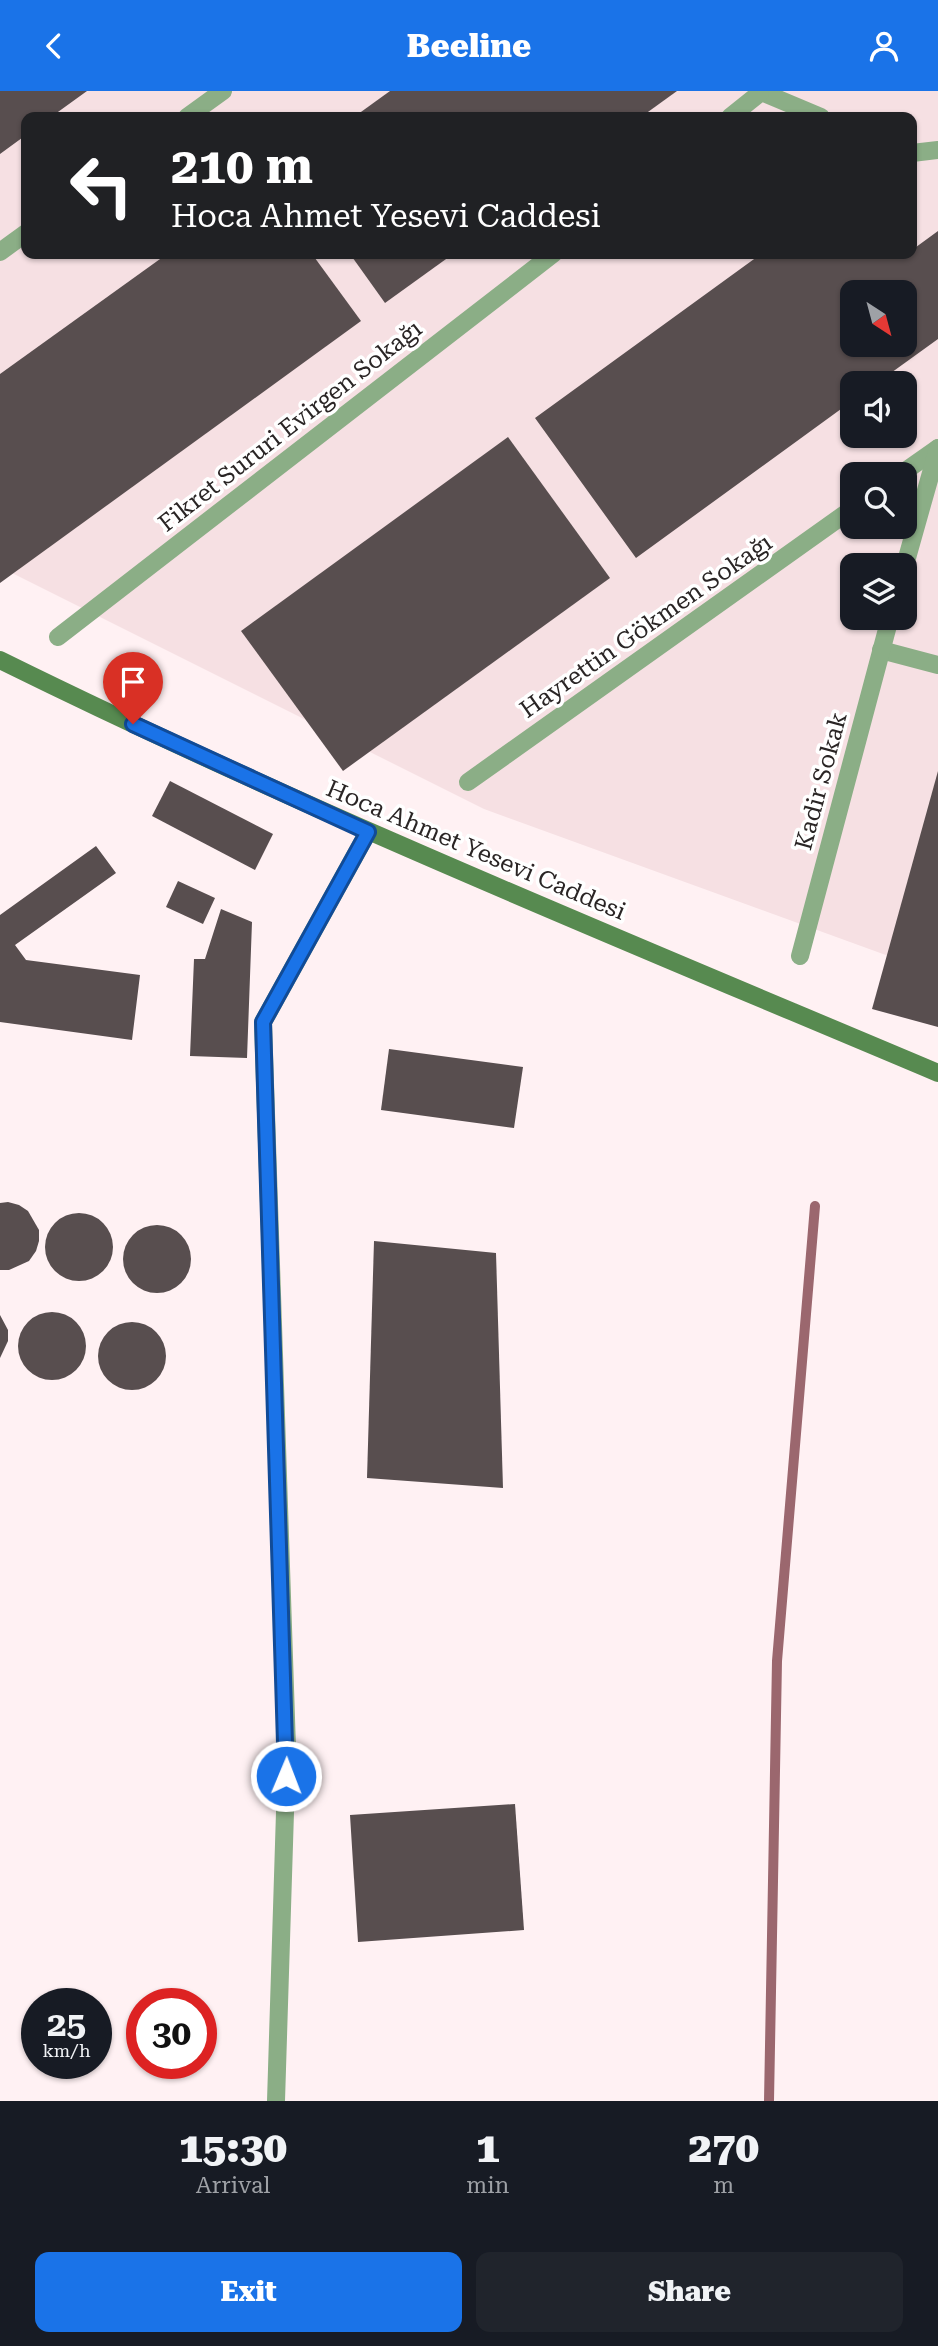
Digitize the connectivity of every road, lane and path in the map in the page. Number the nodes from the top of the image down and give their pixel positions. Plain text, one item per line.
1 (223, 91) edge
2 (760, 92) edge
3 (194, 112) edge
4 (736, 112) edge
5 (809, 112) edge
6 (938, 149) edge
7 (917, 152) edge
8 (21, 237) edge
9 (0, 252) edge
10 (547, 259) edge
11 (938, 448) edge
12 (917, 463) edge
13 (840, 518) edge
14 (908, 553) edge
15 (887, 630) edge
16 (58, 637) dead end
17 (881, 650) junction
18 (0, 660) edge
19 (938, 665) edge
20 (468, 782) dead end
21 (368, 832) junction
22 (800, 956) dead end
23 (938, 1073) edge
24 (276, 2101) edge

1 - 3 street
2 - 4 street
2 - 5 street
6 - 7 street
8 - 9 street
10 - 16 street, Fikret Sururi Evirgen Sokağı
11 - 12 street
11 - 14 street
13 - 20 street, Hayrettin Gökmen Sokağı
15 - 17 street, Kadir Sokak
17 - 19 street
17 - 22 street, Kadir Sokak
18 - 21 street, Hoca Ahmet Yesevi Caddesi
21 - 23 street, Hoca Ahmet Yesevi Caddesi
21 - 24 street

